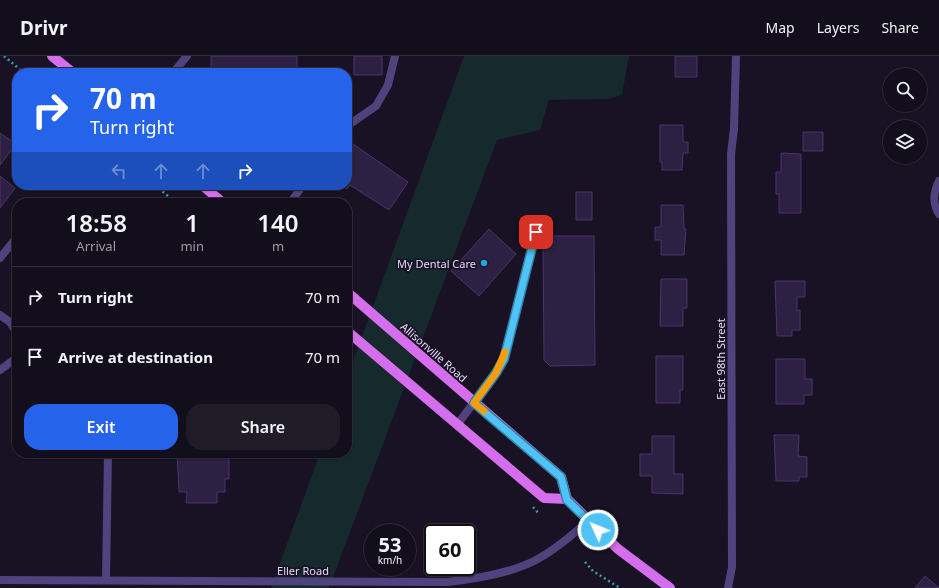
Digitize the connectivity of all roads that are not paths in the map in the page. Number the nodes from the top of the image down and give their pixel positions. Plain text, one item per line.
1 (52, 56) edge
2 (187, 56) edge
3 (395, 56) edge
4 (736, 56) edge
5 (66, 68) edge
6 (177, 68) edge
7 (352, 123) edge
8 (939, 181) edge
9 (208, 190) edge
10 (217, 198) edge
11 (939, 214) edge
12 (536, 232) dead end
13 (12, 243) edge
14 (0, 258) edge
15 (352, 296) edge
16 (0, 315) edge
17 (12, 325) edge
18 (352, 335) edge
19 (12, 361) edge
20 (0, 370) edge
21 (474, 403) junction
22 (457, 425) junction
23 (108, 458) edge
24 (567, 500) junction
25 (589, 520) junction
26 (0, 580) edge
27 (106, 580) junction
28 (670, 588) edge
29 (728, 588) edge

1 - 5 main road
2 - 6 street
3 - 7 street
4 - 29 street, East 98th Street
8 - 11 street
9 - 10 main road
12 - 21 street
13 - 14 street
15 - 21 main road, Allisonville Road
16 - 17 street
18 - 22 main road
19 - 20 street
21 - 22 street
21 - 24 main road, Allisonville Road
22 - 24 main road
23 - 27 street
24 - 25 main road
25 - 27 street, Eller Road
25 - 28 main road
26 - 27 street, Eller Road

